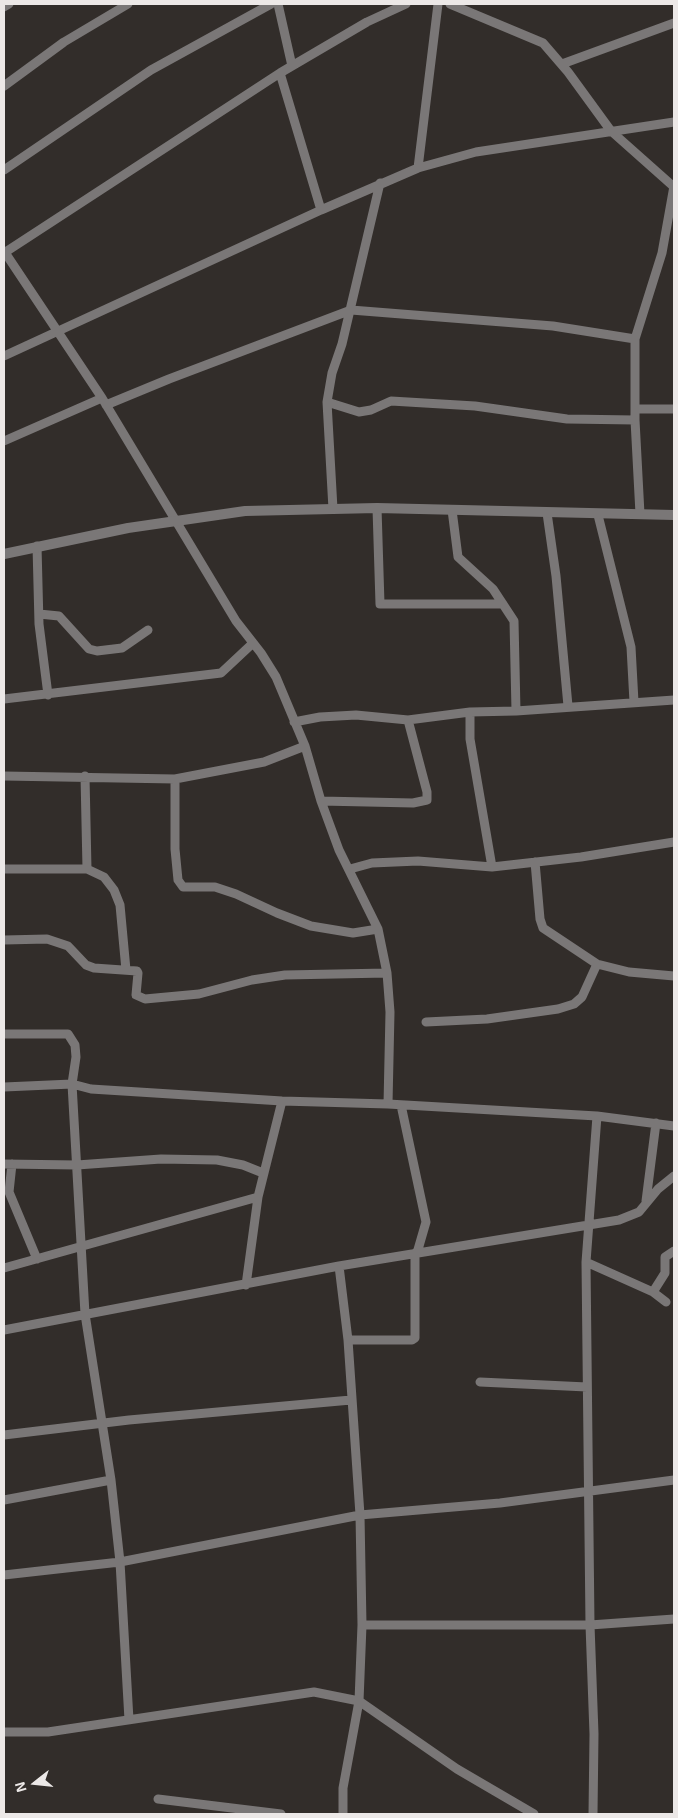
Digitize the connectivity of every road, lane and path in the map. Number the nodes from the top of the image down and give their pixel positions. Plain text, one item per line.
1 (9, 4) edge
2 (128, 4) edge
3 (271, 4) edge
4 (278, 4) edge
5 (406, 4) edge
6 (438, 4) edge
7 (450, 4) edge
8 (4, 7) edge
9 (674, 23) edge
10 (562, 64) junction
11 (292, 66) junction
12 (280, 73) junction
13 (4, 86) edge
14 (674, 122) edge
15 (611, 131) junction
16 (418, 168) junction
17 (4, 170) edge
18 (380, 183) junction
19 (674, 187) edge
20 (321, 210) junction
21 (4, 252) edge
22 (351, 310) junction
23 (57, 330) junction
24 (636, 339) junction
25 (4, 356) edge
26 (104, 402) junction
27 (327, 402) junction
28 (635, 409) junction
29 (674, 409) edge
30 (635, 420) junction
31 (4, 441) edge
32 (377, 508) junction
33 (333, 509) junction
34 (452, 510) junction
35 (547, 513) junction
36 (640, 514) junction
37 (598, 515) junction
38 (674, 516) edge
39 (177, 520) junction
40 (37, 546) junction
41 (4, 554) edge
42 (503, 604) junction
43 (39, 614) junction
44 (148, 630) dead end
45 (252, 644) junction
46 (48, 695) junction
47 (4, 699) edge
48 (674, 700) edge
49 (634, 702) junction
50 (568, 706) junction
51 (516, 711) junction
52 (470, 712) junction
53 (408, 720) junction
54 (294, 722) junction
55 (305, 746) junction
56 (4, 776) edge
57 (85, 776) junction
58 (175, 779) junction
59 (321, 801) junction
60 (674, 842) edge
61 (535, 862) junction
62 (492, 867) junction
63 (4, 869) edge
64 (87, 869) junction
65 (350, 869) junction
66 (378, 929) junction
67 (4, 940) edge
68 (597, 964) junction
69 (126, 970) junction
70 (387, 973) junction
71 (674, 976) edge
72 (426, 1022) dead end
73 (4, 1034) edge
74 (72, 1084) junction
75 (4, 1087) edge
76 (282, 1100) junction
77 (388, 1104) junction
78 (401, 1105) junction
79 (597, 1116) junction
80 (656, 1123) junction
81 (674, 1126) edge
82 (8, 1164) edge
83 (77, 1165) junction
84 (263, 1173) junction
85 (674, 1176) edge
86 (258, 1197) junction
87 (646, 1201) junction
88 (588, 1226) junction
89 (81, 1248) junction
90 (674, 1251) edge
91 (416, 1253) junction
92 (37, 1259) junction
93 (586, 1262) junction
94 (339, 1266) junction
95 (4, 1268) edge
96 (246, 1285) junction
97 (653, 1292) junction
98 (666, 1302) dead end
99 (85, 1314) junction
100 (4, 1330) edge
101 (348, 1340) junction
102 (480, 1382) dead end
103 (587, 1387) junction
104 (351, 1400) junction
105 (102, 1425) junction
106 (4, 1435) edge
107 (112, 1480) junction
108 (674, 1480) edge
109 (589, 1492) junction
110 (4, 1500) edge
111 (360, 1515) junction
112 (120, 1562) junction
113 (4, 1575) edge
114 (674, 1619) edge
115 (362, 1625) junction
116 (590, 1625) junction
117 (358, 1702) junction
118 (129, 1720) junction
119 (4, 1732) edge
120 (158, 1799) dead end
121 (281, 1814) edge
122 (343, 1814) edge
123 (534, 1814) edge
124 (593, 1814) edge

1 - 8 street
2 - 13 street
3 - 17 street
4 - 11 street
5 - 11 street
6 - 16 street
7 - 10 street
9 - 10 street
10 - 15 street
11 - 12 street
12 - 20 street
12 - 21 street
14 - 15 street
15 - 16 street
15 - 19 street
16 - 18 street
18 - 20 street
18 - 22 street
19 - 24 street
20 - 23 street
21 - 23 street
22 - 24 street
22 - 26 street
22 - 27 street
23 - 25 street
23 - 26 street
24 - 28 street
26 - 31 street
26 - 39 street
27 - 30 street
27 - 33 street
28 - 29 street
28 - 30 street
30 - 36 street
32 - 33 street
32 - 34 street
32 - 42 street
33 - 39 street
34 - 35 street
34 - 42 street
35 - 37 street
35 - 50 street
36 - 37 street
36 - 38 street
37 - 49 street
39 - 40 street
39 - 45 street
40 - 41 street
40 - 43 street
42 - 51 street
43 - 44 street
43 - 46 street
45 - 46 street
45 - 54 street
46 - 47 street
48 - 49 street
49 - 50 street
50 - 51 street
51 - 52 street
52 - 53 street
52 - 62 street
53 - 54 street
53 - 59 street
54 - 55 street
55 - 58 street
55 - 59 street
56 - 57 street
57 - 58 street
57 - 64 street
58 - 66 street
59 - 65 street
60 - 61 street
61 - 62 street
61 - 68 street
62 - 65 street
63 - 64 street
64 - 69 street
65 - 66 street
66 - 70 street
67 - 69 street
68 - 71 street
68 - 72 street
69 - 70 street
70 - 77 street
73 - 74 street
74 - 75 street
74 - 76 street
74 - 83 street
76 - 77 street
76 - 84 street
77 - 78 street
78 - 79 street
78 - 91 street
79 - 80 street
79 - 88 street
80 - 81 street
80 - 87 street
82 - 83 street
82 - 92 street
83 - 84 street
83 - 89 street
84 - 86 street
85 - 87 street
86 - 89 street
86 - 96 street
87 - 88 street
88 - 91 street
88 - 93 street
89 - 92 street
89 - 99 street
90 - 97 street
91 - 94 street
91 - 101 street
92 - 95 street
93 - 97 street
93 - 103 street
94 - 96 street
94 - 101 street
96 - 99 street
97 - 98 street
99 - 100 street
99 - 105 street
101 - 104 street
102 - 103 street
103 - 109 street
104 - 105 street
104 - 111 street
105 - 106 street
105 - 107 street
107 - 110 street
107 - 112 street
108 - 109 street
109 - 111 street
109 - 116 street
111 - 112 street
111 - 115 street
112 - 113 street
112 - 118 street
114 - 116 street
115 - 116 street
115 - 117 street
116 - 124 street
117 - 118 street
117 - 122 street
117 - 123 street
118 - 119 street
120 - 121 street

